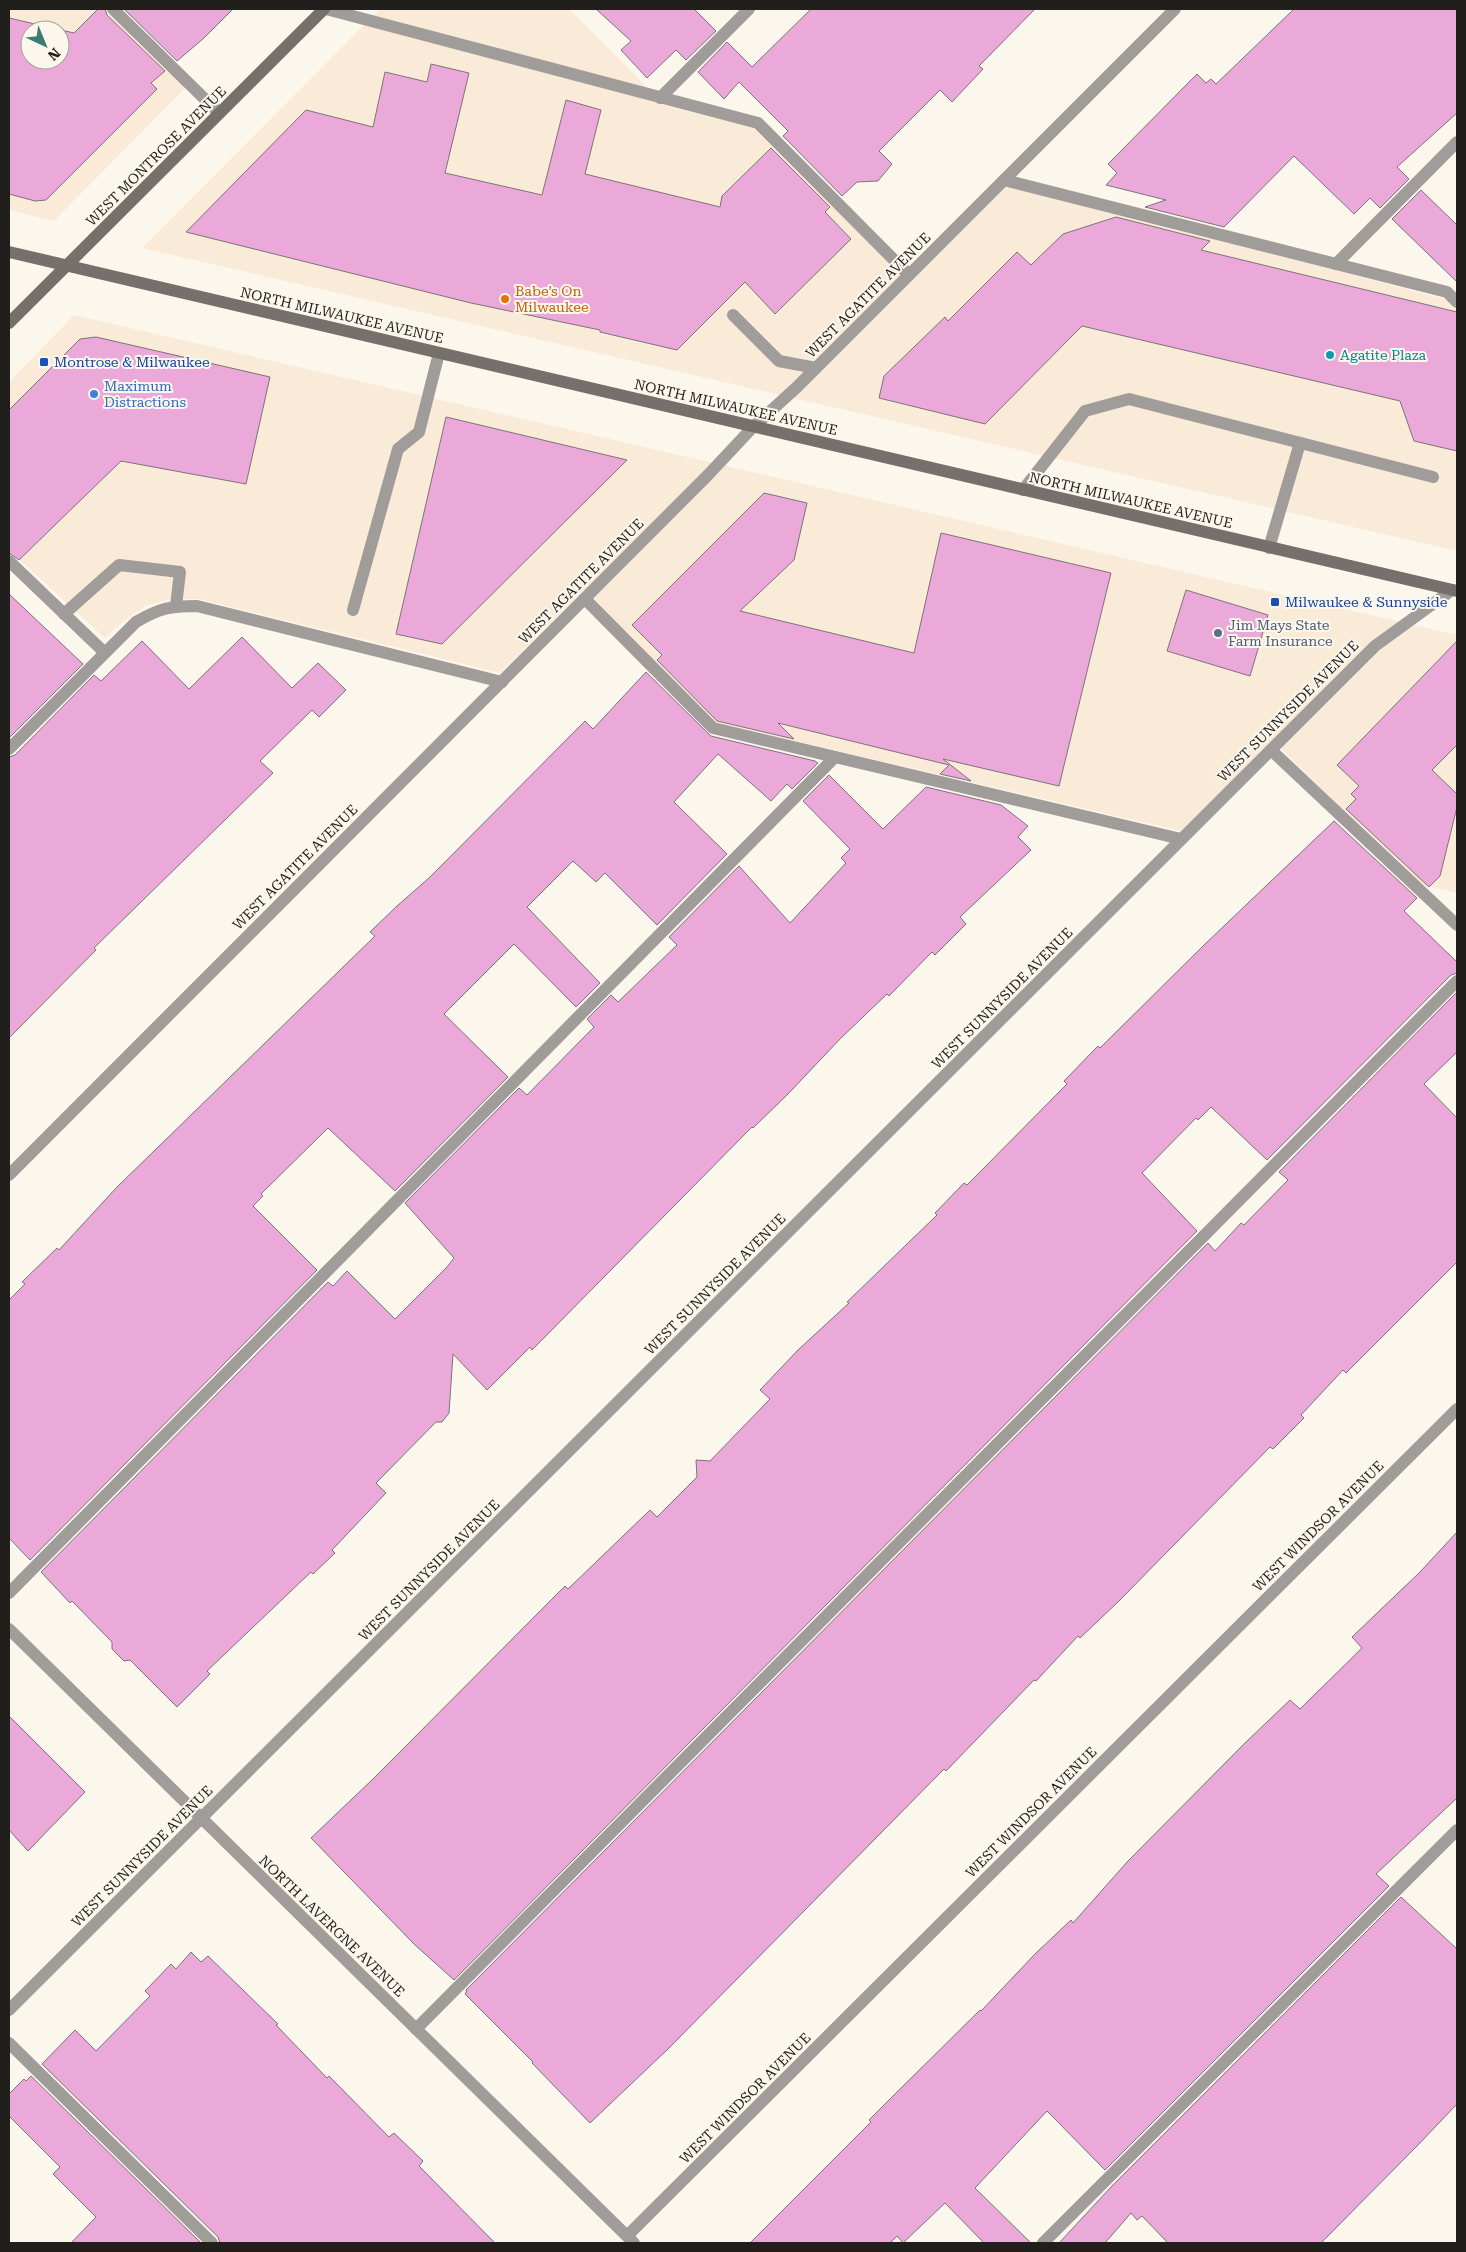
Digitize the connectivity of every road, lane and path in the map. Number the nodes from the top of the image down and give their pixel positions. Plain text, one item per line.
1 (113, 9) edge
2 (325, 9) edge
3 (749, 9) edge
4 (1175, 9) edge
5 (660, 98) junction
6 (219, 114) junction
7 (1457, 142) edge
8 (1004, 180) junction
9 (9, 252) edge
10 (1336, 264) junction
11 (67, 265) junction
12 (909, 275) junction
13 (1457, 302) edge
14 (733, 316) dead end
15 (9, 323) edge
16 (439, 353) junction
17 (816, 368) junction
18 (753, 427) junction
19 (1300, 443) junction
20 (1433, 477) dead end
21 (1023, 490) junction
22 (1269, 548) junction
23 (9, 561) edge
24 (1455, 591) edge
25 (585, 599) junction
26 (176, 606) junction
27 (353, 610) dead end
28 (64, 614) junction
29 (104, 652) junction
30 (502, 682) junction
31 (9, 749) edge
32 (1271, 750) junction
33 (835, 757) junction
34 (1182, 839) junction
35 (1457, 925) edge
36 (1457, 980) edge
37 (9, 1175) edge
38 (1457, 1409) edge
39 (9, 1593) edge
40 (9, 1629) edge
41 (202, 1819) junction
42 (1457, 1830) edge
43 (9, 2010) edge
44 (416, 2029) junction
45 (9, 2043) edge
46 (630, 2240) edge
47 (212, 2243) edge
48 (1043, 2243) edge

1 - 6 street
2 - 5 street
2 - 6 main road, WEST MONTROSE AVENUE
3 - 5 street
4 - 8 street, WEST AGATITE AVENUE
5 - 12 street
6 - 11 main road, WEST MONTROSE AVENUE
7 - 10 street
8 - 10 street
8 - 12 street, WEST AGATITE AVENUE
9 - 11 main road, NORTH MILWAUKEE AVENUE
10 - 13 street
11 - 15 main road, WEST MONTROSE AVENUE
11 - 16 main road, NORTH MILWAUKEE AVENUE
12 - 17 street, WEST AGATITE AVENUE
14 - 17 street
16 - 18 main road, NORTH MILWAUKEE AVENUE
16 - 27 street
17 - 18 street, WEST AGATITE AVENUE
18 - 21 main road, NORTH MILWAUKEE AVENUE
18 - 25 street, WEST AGATITE AVENUE
19 - 20 street
19 - 21 street
19 - 22 street
21 - 22 main road, NORTH MILWAUKEE AVENUE
22 - 24 main road, NORTH MILWAUKEE AVENUE
23 - 28 street
24 - 32 street, WEST SUNNYSIDE AVENUE
25 - 30 street, WEST AGATITE AVENUE
25 - 33 street
26 - 28 street
26 - 29 street
26 - 30 street
28 - 29 street
29 - 31 street
30 - 37 street, WEST AGATITE AVENUE
32 - 34 street, WEST SUNNYSIDE AVENUE
32 - 35 street
33 - 34 street
33 - 39 street
34 - 41 street, WEST SUNNYSIDE AVENUE
36 - 44 street
38 - 46 street, WEST WINDSOR AVENUE
40 - 41 street, NORTH LAVERGNE AVENUE
41 - 43 street, WEST SUNNYSIDE AVENUE
41 - 44 street, NORTH LAVERGNE AVENUE
42 - 48 street
44 - 46 street, NORTH LAVERGNE AVENUE
45 - 47 street

